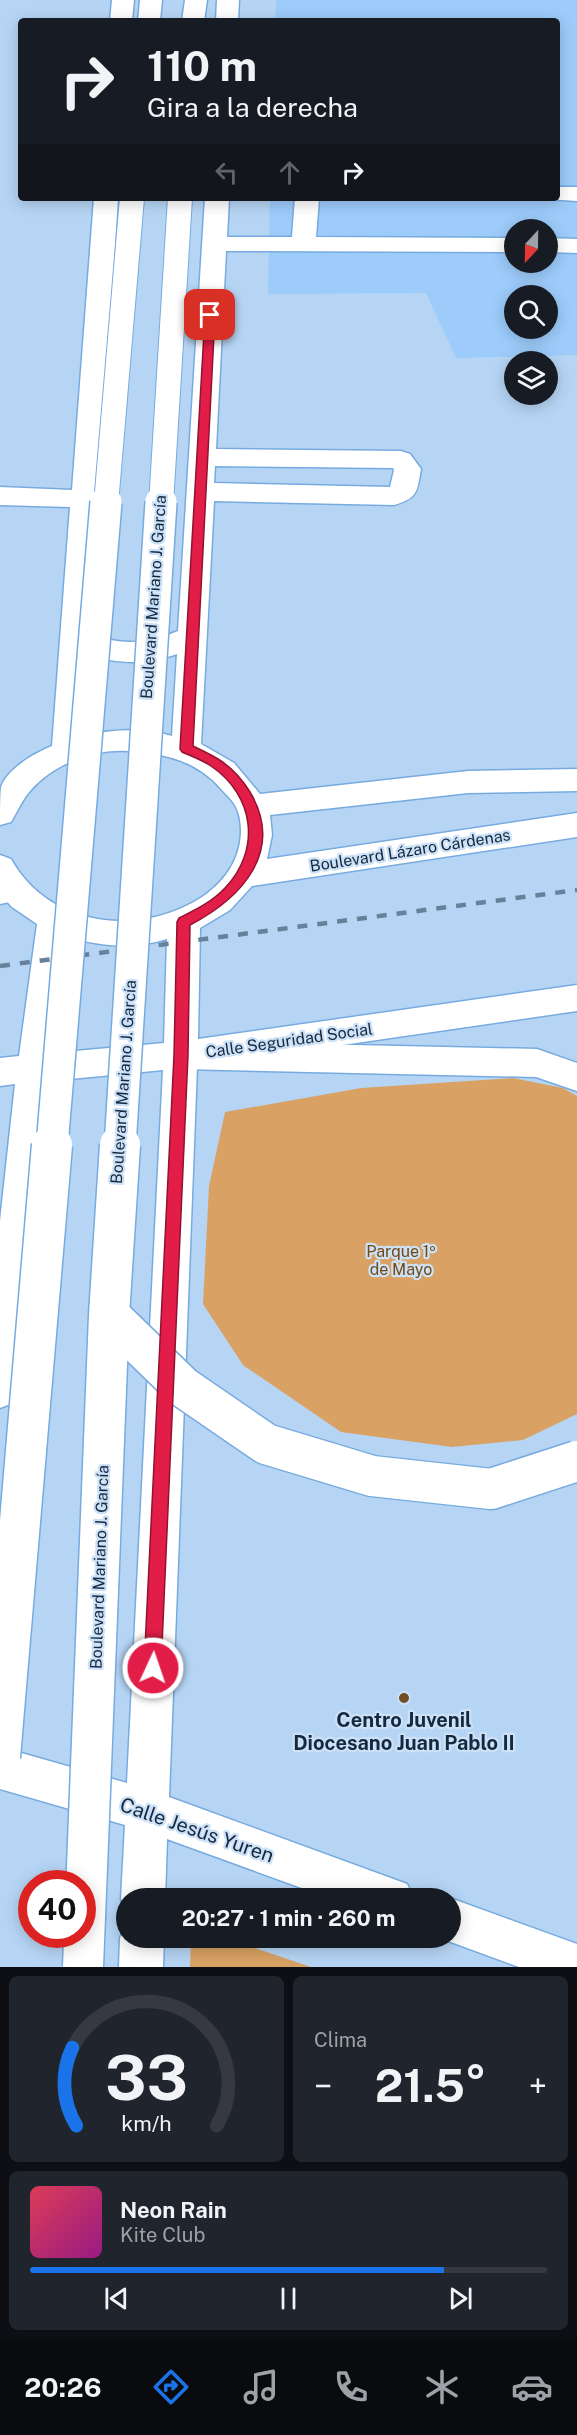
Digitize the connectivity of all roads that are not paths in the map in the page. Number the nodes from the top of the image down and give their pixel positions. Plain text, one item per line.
1 (123, 0) edge
2 (151, 0) edge
3 (196, 0) edge
4 (228, 0) edge
5 (121, 18) edge
6 (149, 18) edge
7 (194, 18) edge
8 (227, 18) edge
9 (560, 194) edge
10 (577, 194) edge
11 (106, 201) edge
12 (132, 201) edge
13 (180, 201) edge
14 (217, 201) edge
15 (307, 201) edge
16 (214, 244) junction
17 (303, 244) junction
18 (504, 245) edge
19 (558, 245) edge
20 (577, 246) edge
21 (202, 457) junction
22 (201, 492) junction
23 (0, 496) edge
24 (85, 499) junction
25 (193, 636) junction
26 (76, 640) junction
27 (186, 749) junction
28 (67, 751) junction
29 (577, 780) edge
30 (252, 806) junction
31 (0, 814) edge
32 (577, 825) edge
33 (243, 875) junction
34 (5, 883) edge
35 (54, 920) junction
36 (184, 922) junction
37 (577, 998) edge
38 (181, 1055) junction
39 (34, 1069) junction
40 (0, 1072) edge
41 (577, 1077) edge
42 (109, 1315) junction
43 (0, 1391) edge
44 (577, 1461) edge
45 (0, 1757) edge
46 (0, 1768) edge
47 (146, 1810) junction
48 (143, 1888) edge
49 (362, 1888) edge
50 (461, 1924) edge
51 (142, 1948) edge
52 (577, 1966) edge
53 (83, 1967) edge
54 (141, 1967) edge

1 - 5 street
2 - 6 street
3 - 7 street
4 - 8 street
9 - 10 street
11 - 24 street
12 - 45 street, bridge
13 - 42 street, Boulevard Mariano J. García, bridge
14 - 16 street
15 - 17 street
16 - 17 street
16 - 21 street
17 - 18 street
19 - 20 street
21 - 22 street
21 - 22 street
22 - 25 street
23 - 24 street
24 - 26 street
25 - 26 street
25 - 27 street
26 - 28 street
27 - 28 street
27 - 30 street
28 - 31 street
29 - 30 street
30 - 33 street
32 - 33 street, Boulevard Lázaro Cárdenas
33 - 36 street
34 - 35 street
35 - 36 street
35 - 39 street
36 - 38 street
37 - 38 street, Calle Seguridad Social
38 - 39 street, Calle Seguridad Social
38 - 41 street
38 - 47 street
39 - 40 street, Calle Seguridad Social
39 - 43 street
42 - 44 street, bridge
42 - 53 street, Boulevard Mariano J. García, bridge
46 - 47 street, Calle Jesús Yuren
47 - 48 street
47 - 49 street, Calle Jesús Yuren
50 - 52 street
51 - 54 street

